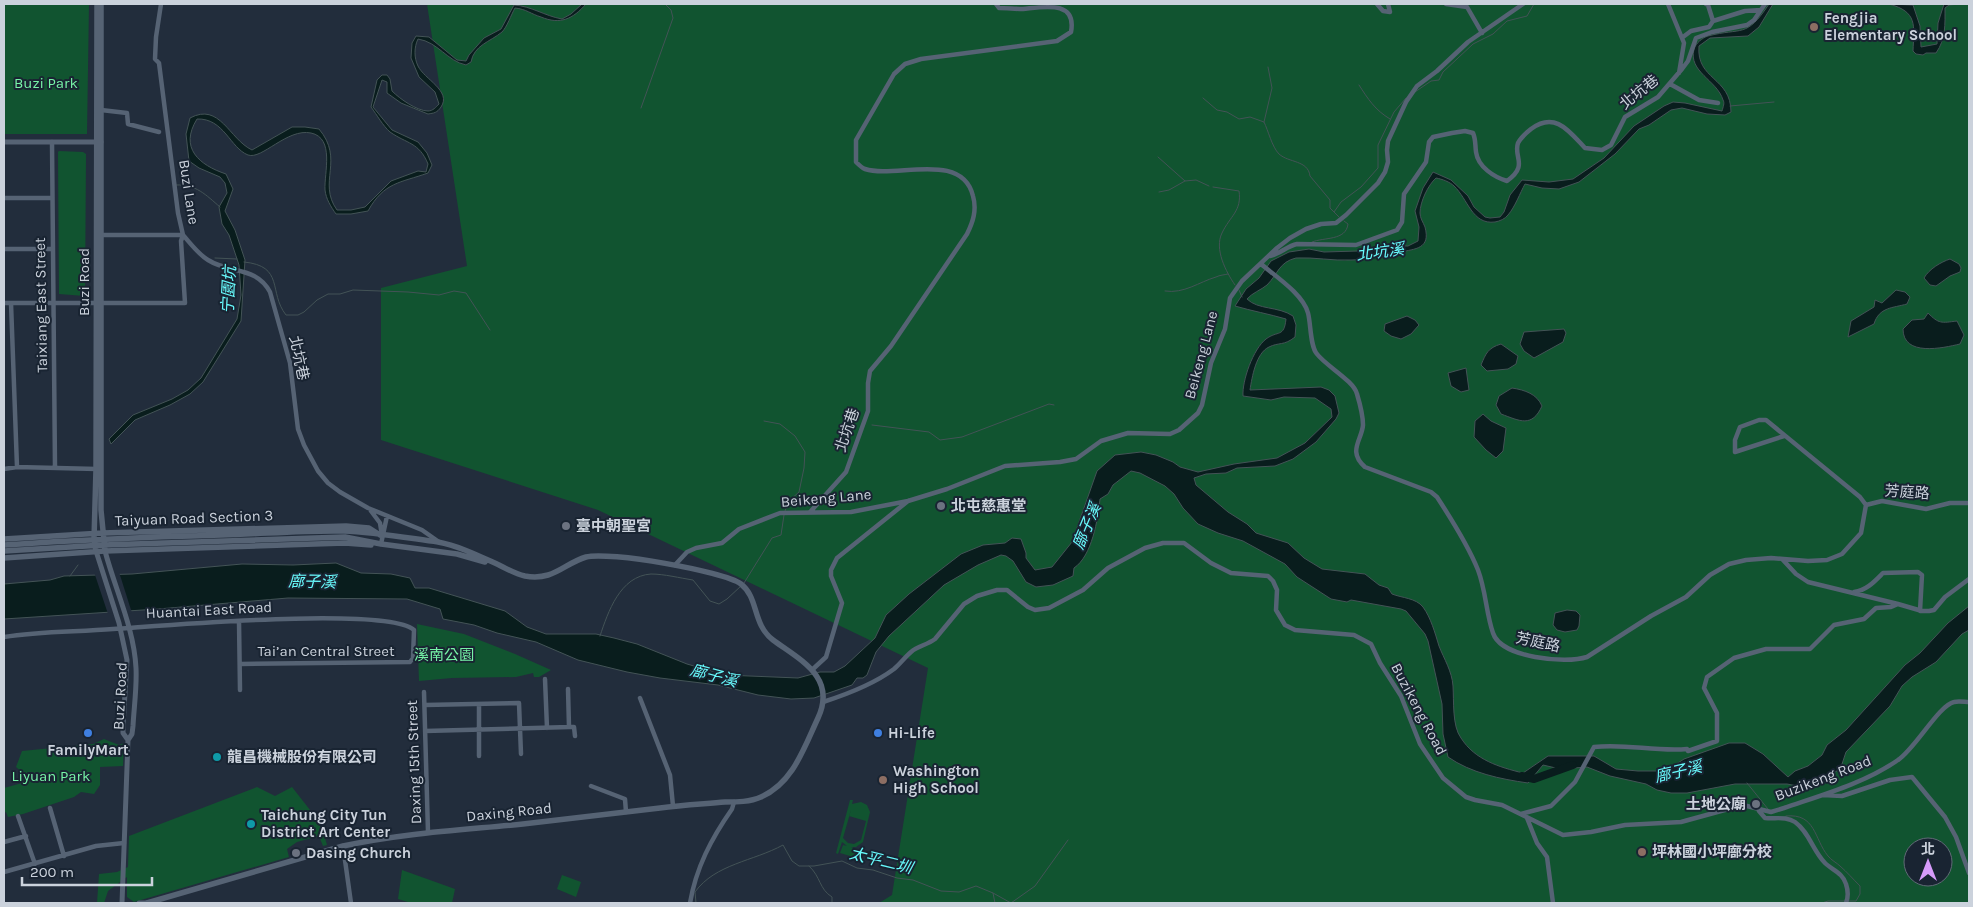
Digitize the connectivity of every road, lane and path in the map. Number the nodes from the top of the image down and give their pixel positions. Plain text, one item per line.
1 (97, 4) edge
2 (101, 4) edge
3 (161, 4) edge
4 (996, 4) edge
5 (1377, 4) edge
6 (1388, 4) edge
7 (1446, 4) edge
8 (1523, 4) edge
9 (1668, 4) edge
10 (1706, 4) edge
11 (1765, 4) edge
12 (1761, 10) junction
13 (1712, 21) junction
14 (1482, 32) junction
15 (1683, 37) junction
16 (1679, 73) junction
17 (1670, 84) junction
18 (1718, 103) dead end
19 (101, 110) junction
20 (159, 132) dead end
21 (4, 142) edge
22 (52, 142) junction
23 (99, 142) junction
24 (4, 198) edge
25 (52, 198) junction
26 (99, 235) junction
27 (183, 235) junction
28 (4, 249) edge
29 (53, 249) junction
30 (1269, 256) junction
31 (1261, 264) junction
32 (4, 302) edge
33 (11, 303) junction
34 (54, 303) junction
35 (99, 304) junction
36 (1784, 436) junction
37 (17, 467) junction
38 (55, 468) junction
39 (99, 468) junction
40 (4, 469) edge
41 (908, 501) junction
42 (1969, 503) edge
43 (1866, 505) junction
44 (368, 508) junction
45 (811, 511) junction
46 (387, 516) junction
47 (382, 536) junction
48 (4, 539) edge
49 (95, 542) junction
50 (440, 543) junction
51 (380, 544) junction
52 (4, 545) edge
53 (104, 545) junction
54 (4, 552) edge
55 (4, 558) edge
56 (1783, 560) junction
57 (675, 565) junction
58 (510, 571) junction
59 (1969, 579) edge
60 (1850, 592) junction
61 (1898, 604) junction
62 (1920, 611) junction
63 (239, 621) junction
64 (128, 625) junction
65 (120, 626) junction
66 (4, 637) edge
67 (412, 661) joint
68 (240, 664) junction
69 (814, 670) junction
70 (545, 679) dead end
71 (568, 689) dead end
72 (240, 690) dead end
73 (424, 692) dead end
74 (640, 698) dead end
75 (823, 700) junction
76 (1969, 702) edge
77 (479, 704) junction
78 (425, 705) junction
79 (569, 727) junction
80 (520, 728) junction
81 (547, 728) junction
82 (479, 729) junction
83 (425, 731) junction
84 (575, 736) dead end
85 (128, 740) junction
86 (521, 754) dead end
87 (479, 756) dead end
88 (591, 786) dead end
89 (1822, 795) junction
90 (734, 802) junction
91 (673, 806) junction
92 (50, 808) dead end
93 (1758, 810) junction
94 (626, 812) junction
95 (1521, 814) junction
96 (18, 816) dead end
97 (1527, 818) junction
98 (428, 832) junction
99 (26, 836) junction
100 (4, 842) edge
101 (124, 843) junction
102 (343, 846) junction
103 (64, 856) junction
104 (34, 864) junction
105 (4, 872) edge
106 (1969, 873) edge
107 (122, 903) edge
108 (139, 903) edge
109 (147, 903) edge
110 (351, 903) edge
111 (690, 903) edge
112 (1553, 903) edge
113 (1846, 903) edge

1 - 23 main road, Buzi Road
2 - 19 main road, Buzi Road
3 - 27 street, Buzi Lane
4 - 45 street, 北坑巷
5 - 6 street
7 - 14 street
8 - 14 street, Beikeng Lane
9 - 15 street
10 - 13 street
11 - 12 street, 北坑巷
12 - 13 street
12 - 16 street, 北坑巷
13 - 15 street
14 - 30 street, Beikeng Lane
15 - 16 street
16 - 17 street, 北坑巷
17 - 18 street
17 - 30 street, 北坑巷
19 - 20 street
19 - 23 main road, Buzi Road
21 - 22 street
22 - 23 street
22 - 25 street, Taixiang East Street
23 - 26 main road, Buzi Road
24 - 25 street
25 - 29 street, Taixiang East Street
26 - 27 street
26 - 35 main road, Buzi Road
27 - 35 street, Buzi Lane
27 - 44 street, 北坑巷
28 - 29 street
29 - 34 street, Taixiang East Street
30 - 31 street, Beikeng Lane
31 - 41 street, Beikeng Lane
31 - 56 street, 芳庭路
32 - 33 street
33 - 34 street
33 - 37 street
34 - 35 street
34 - 38 street, Taixiang East Street
35 - 39 main road, Buzi Road
36 - 36 street
36 - 43 street
37 - 38 street
37 - 40 street
38 - 39 street
39 - 49 main road, Buzi Road
39 - 53 main road, Buzi Road
41 - 45 street, Beikeng Lane
41 - 69 street
42 - 43 street, 芳庭路
43 - 56 street, 芳庭路
44 - 46 street
44 - 47 street
45 - 57 street, Beikeng Lane
46 - 47 street
46 - 50 street
47 - 50 main road, Taiyuan Road Section 3
47 - 51 street
47 - 53 main road, Taiyuan Road Section 3
48 - 49 main road, Taiyuan Road Section 3
49 - 52 main road, Taiyuan Road Section 3
49 - 53 main road, Taiyuan Road Section 3
49 - 53 main road, Taiyuan Road Section 3
49 - 54 main road, Taiyuan Road Section 3
49 - 55 main road, Taiyuan Road Section 3
49 - 65 street, Buzi Road
50 - 58 main road, Taiyuan Road Section 3
51 - 53 main road, Taiyuan Road Section 3
51 - 58 main road, Taiyuan Road Section 3
53 - 64 street, Buzi Road
56 - 60 street
57 - 58 main road, Taiyuan Road Section 3
57 - 69 main road, Taiyuan Road Section 3
59 - 62 street
60 - 61 street
60 - 62 street
61 - 62 street
61 - 95 street
63 - 64 street, Huantai East Road
63 - 67 street, Huantai East Road
63 - 68 street
64 - 65 street, Huantai East Road
64 - 85 street, Buzi Road
65 - 66 street, Huantai East Road
65 - 85 street, Buzi Road
67 - 68 street, Tai’an Central Street
68 - 72 street
69 - 75 main road
70 - 81 street
71 - 79 street
73 - 78 street, Daxing 15th Street
74 - 91 street
75 - 90 main road, Daxing Road
75 - 95 street, Buzikeng Road
76 - 89 street, Buzikeng Road
77 - 78 street
77 - 80 street
77 - 82 street
78 - 83 street, Daxing 15th Street
79 - 81 street
79 - 84 street
80 - 81 street
80 - 82 street
80 - 86 street
82 - 83 street
82 - 87 street
83 - 98 street, Daxing 15th Street
85 - 101 street
88 - 94 street
89 - 93 street, Buzikeng Road
89 - 106 street
90 - 91 main road, Daxing Road
90 - 111 street
91 - 94 main road, Daxing Road
92 - 103 street
93 - 97 street, Buzikeng Road
93 - 113 street
94 - 98 main road, Daxing Road
95 - 97 street, Buzikeng Road
96 - 99 street
97 - 112 street
98 - 102 main road, Daxing Road
99 - 100 street
99 - 104 street
101 - 103 street
101 - 107 street
102 - 109 main road, Daxing Road
102 - 110 street
103 - 104 street
104 - 105 street
108 - 109 street

